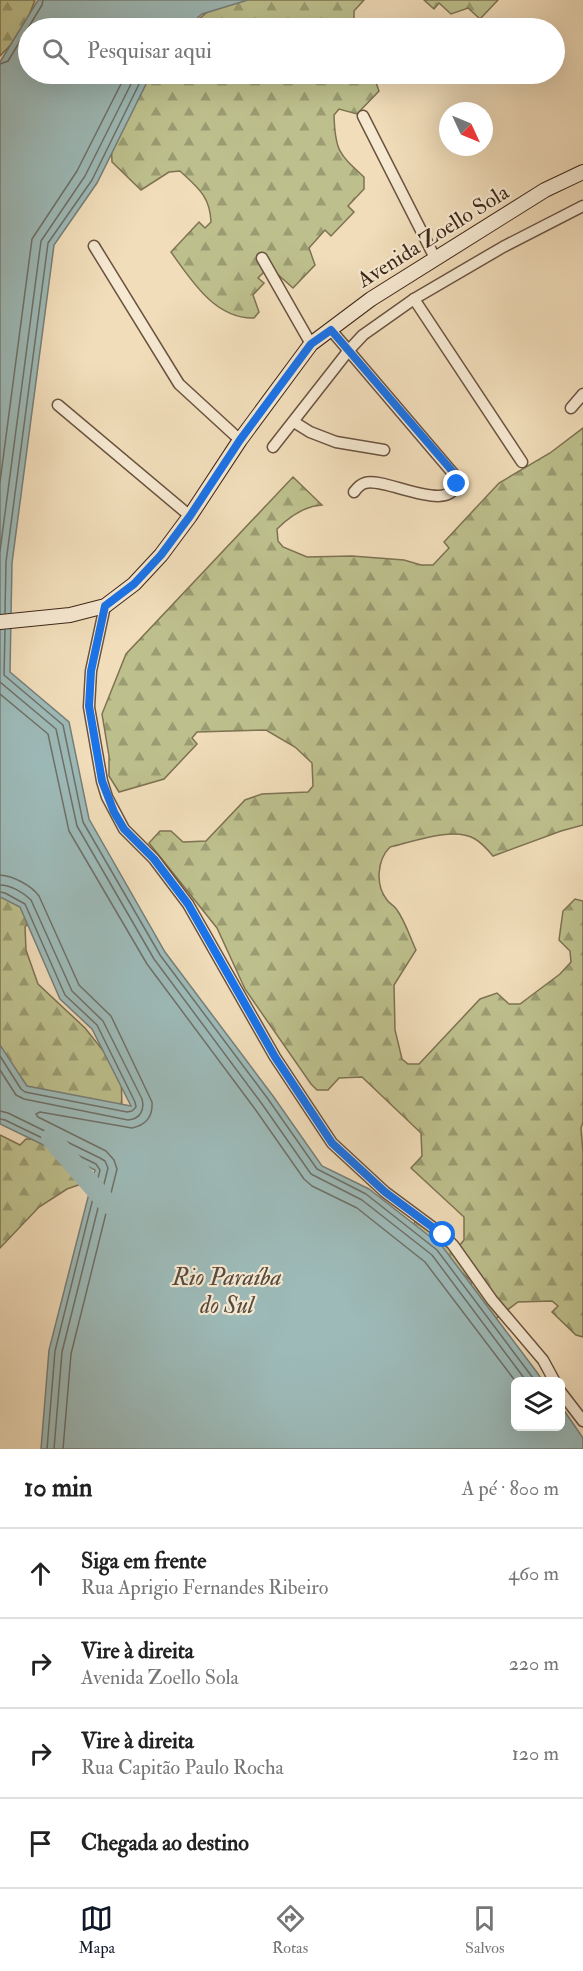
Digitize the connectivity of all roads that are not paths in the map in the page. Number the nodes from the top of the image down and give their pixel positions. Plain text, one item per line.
1 (363, 116) dead end
2 (583, 172) edge
3 (583, 206) edge
4 (94, 246) dead end
5 (262, 258) dead end
6 (435, 258) junction
7 (414, 299) junction
8 (331, 330) junction
9 (311, 344) junction
10 (349, 350) junction
11 (583, 394) edge
12 (58, 405) dead end
13 (571, 408) dead end
14 (294, 422) junction
15 (240, 440) junction
16 (273, 447) dead end
17 (384, 450) dead end
18 (522, 462) dead end
19 (354, 492) dead end
20 (190, 516) junction
21 (105, 606) junction
22 (0, 622) edge
23 (552, 1377) edge
24 (565, 1396) edge
25 (583, 1421) edge

1 - 6 street
2 - 6 main road, Avenida Zoello Sola
3 - 7 street
4 - 15 street
5 - 9 street
6 - 8 main road, Avenida Zoello Sola
7 - 10 street
7 - 18 street
8 - 9 main road, Avenida Zoello Sola
8 - 10 street
9 - 15 main road, Avenida Zoello Sola
10 - 14 street
10 - 19 street
11 - 13 street
12 - 20 street
14 - 16 street
14 - 17 street
15 - 20 main road, Avenida Zoello Sola
20 - 21 main road, Avenida Zoello Sola
21 - 22 main road, Avenida Zoello Sola
21 - 23 street
24 - 25 street

